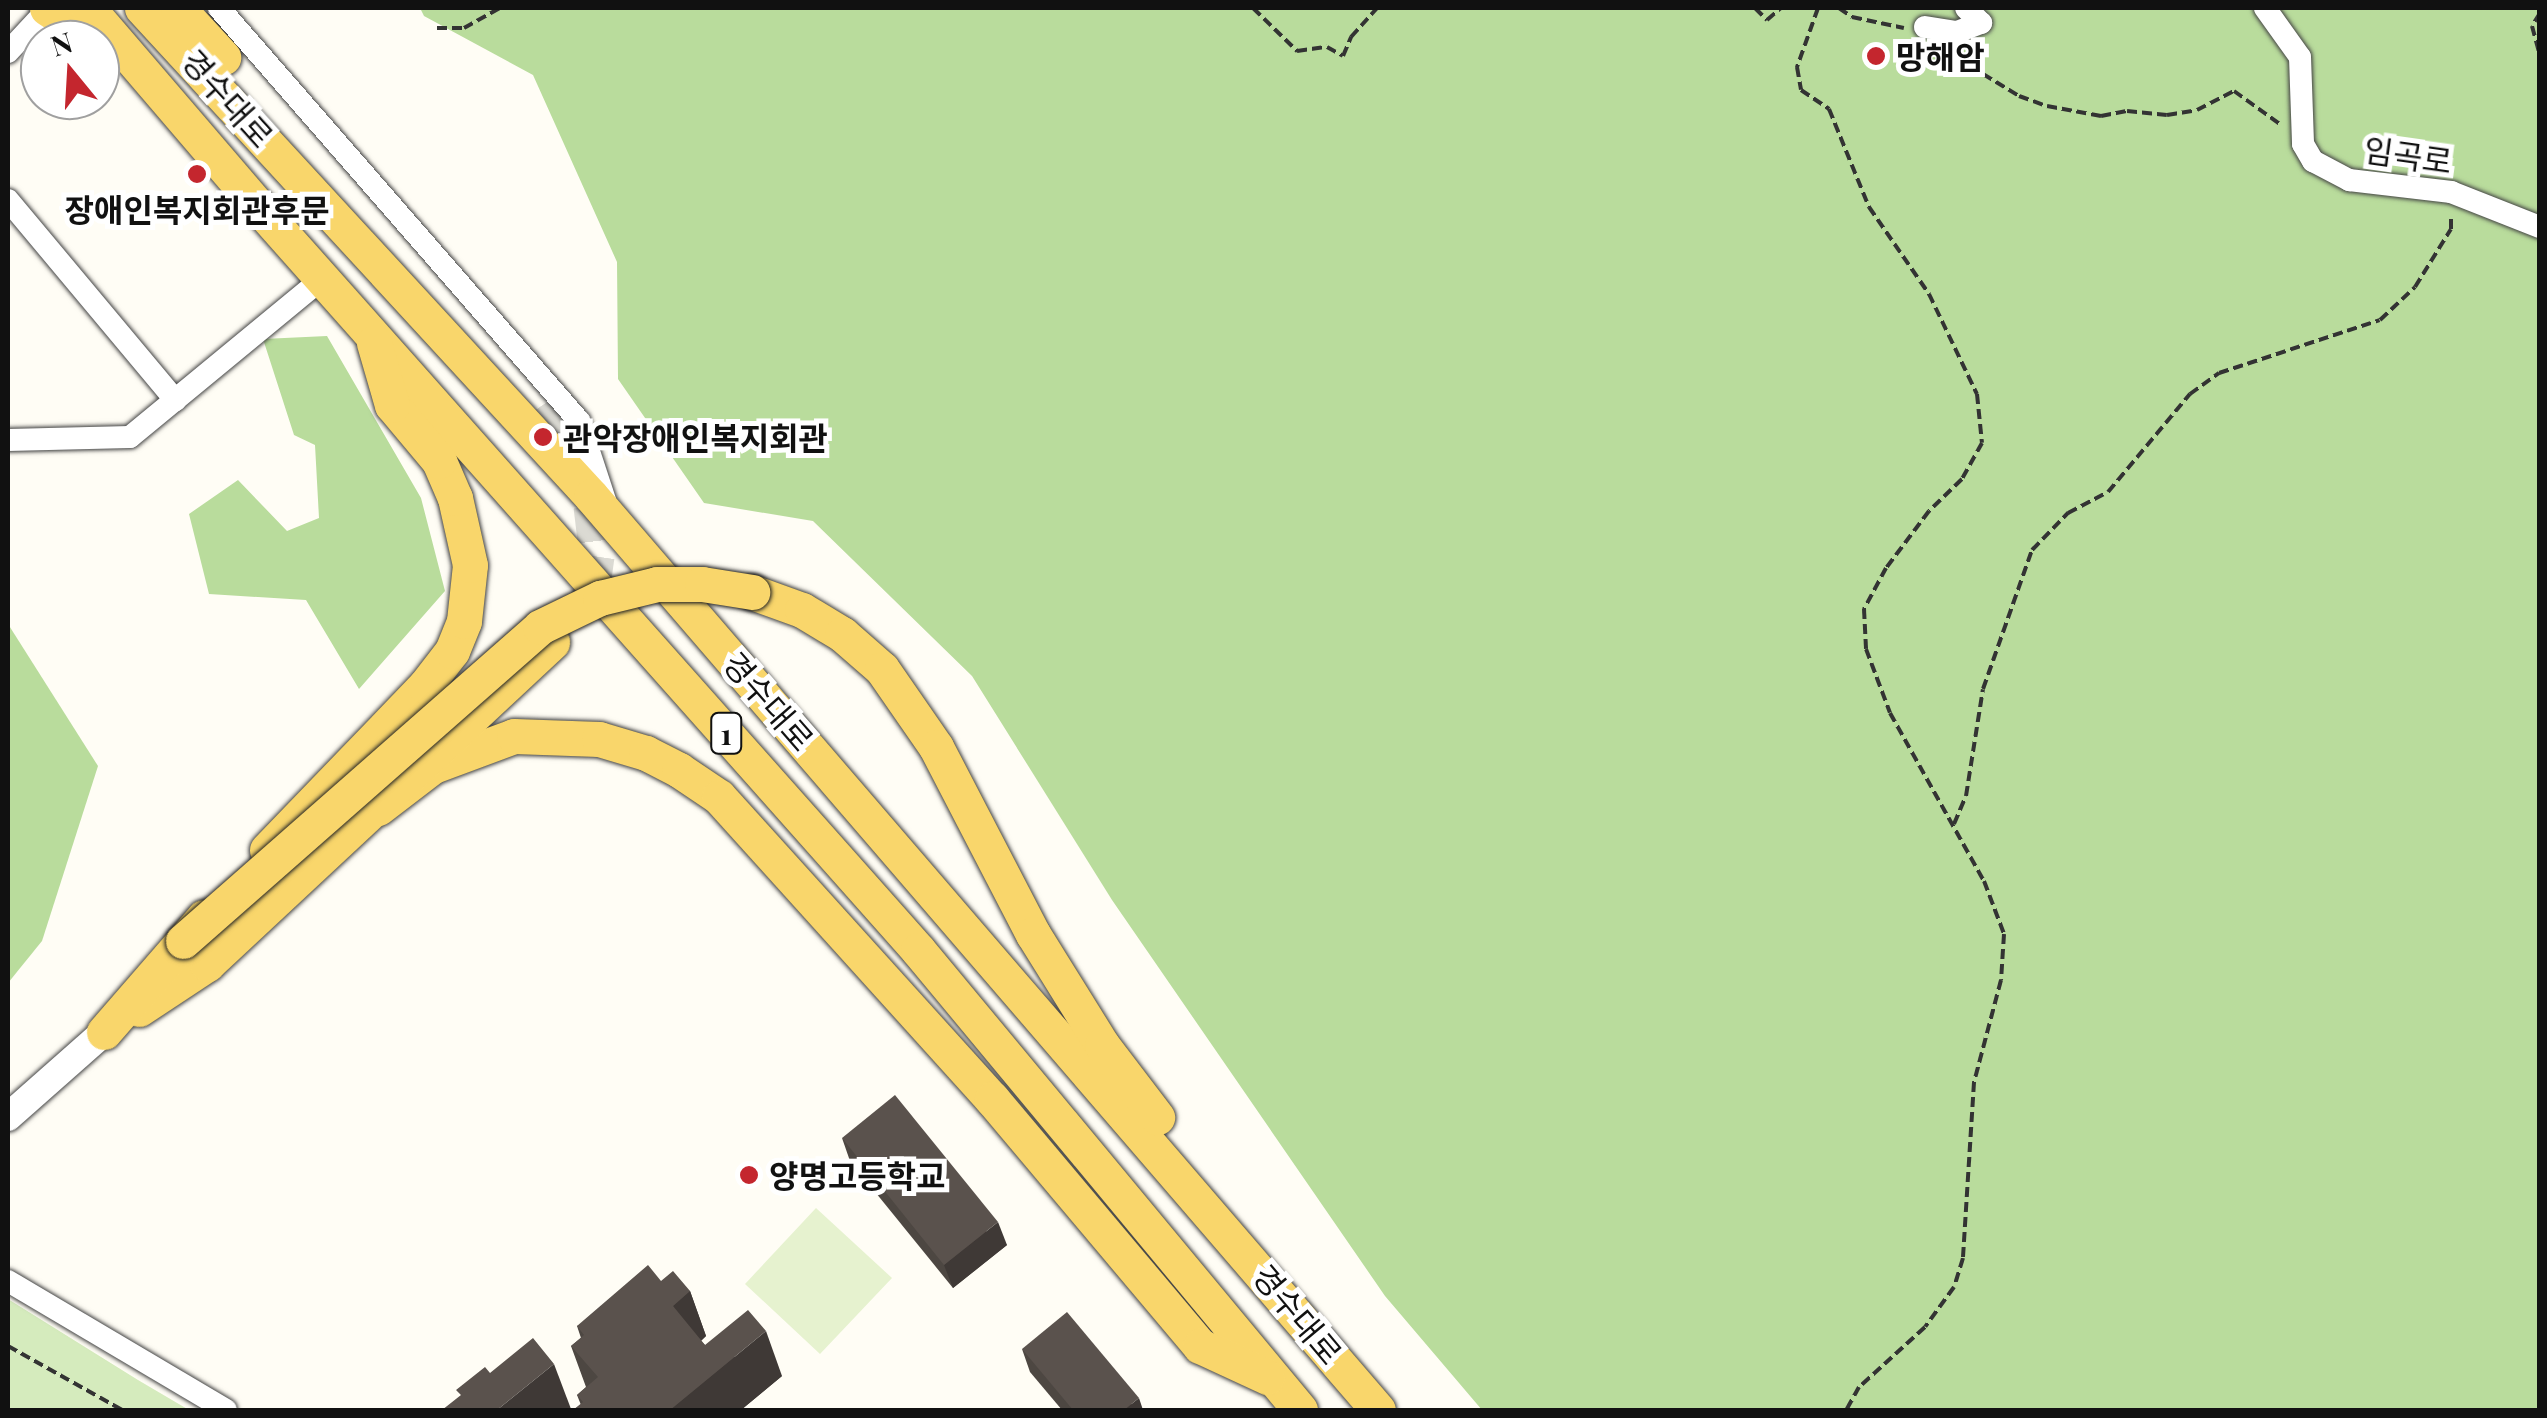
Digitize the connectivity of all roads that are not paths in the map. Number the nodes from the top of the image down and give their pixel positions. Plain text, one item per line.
1 (48, 8) edge
2 (88, 8) edge
3 (142, 8) edge
4 (164, 8) edge
5 (178, 8) edge
6 (219, 8) edge
7 (1966, 8) edge
8 (2266, 8) edge
9 (1920, 27) road end
10 (178, 43) junction
11 (8, 52) edge
12 (120, 55) edge
13 (139, 68) junction
14 (8, 200) edge
15 (2540, 227) edge
16 (323, 278) junction
17 (370, 333) junction
18 (175, 400) junction
19 (539, 407) tunnel mouth
20 (8, 440) edge
21 (612, 520) junction
22 (552, 642) dead end
23 (378, 808) junction
24 (182, 940) junction
25 (104, 1032) junction
26 (8, 1117) edge
27 (8, 1281) edge
28 (1324, 1343) junction
29 (1277, 1381) junction
30 (226, 1410) edge
31 (1300, 1410) edge
32 (1378, 1410) edge

1 - 11 street
2 - 13 main road, 경수대로 / 1
3 - 10 main road, 경수대로 / 1
4 - 10 main road
5 - 19 main road
6 - 21 street
7 - 9 street
8 - 15 street, 임곡로
10 - 21 main road, 경수대로 / 1
12 - 13 main road
13 - 16 main road, 경수대로 / 1
14 - 18 street
16 - 17 main road, 경수대로 / 1
16 - 18 street
17 - 24 main road, bridge
17 - 29 main road, 경수대로 / 1
18 - 20 street
21 - 28 main road, 경수대로 / 1
22 - 23 main road
23 - 25 main road
23 - 29 main road
24 - 25 main road
24 - 28 main road, bridge
25 - 26 street
27 - 30 street
28 - 32 main road, 경수대로 / 1
29 - 31 main road, 경수대로 / 1

